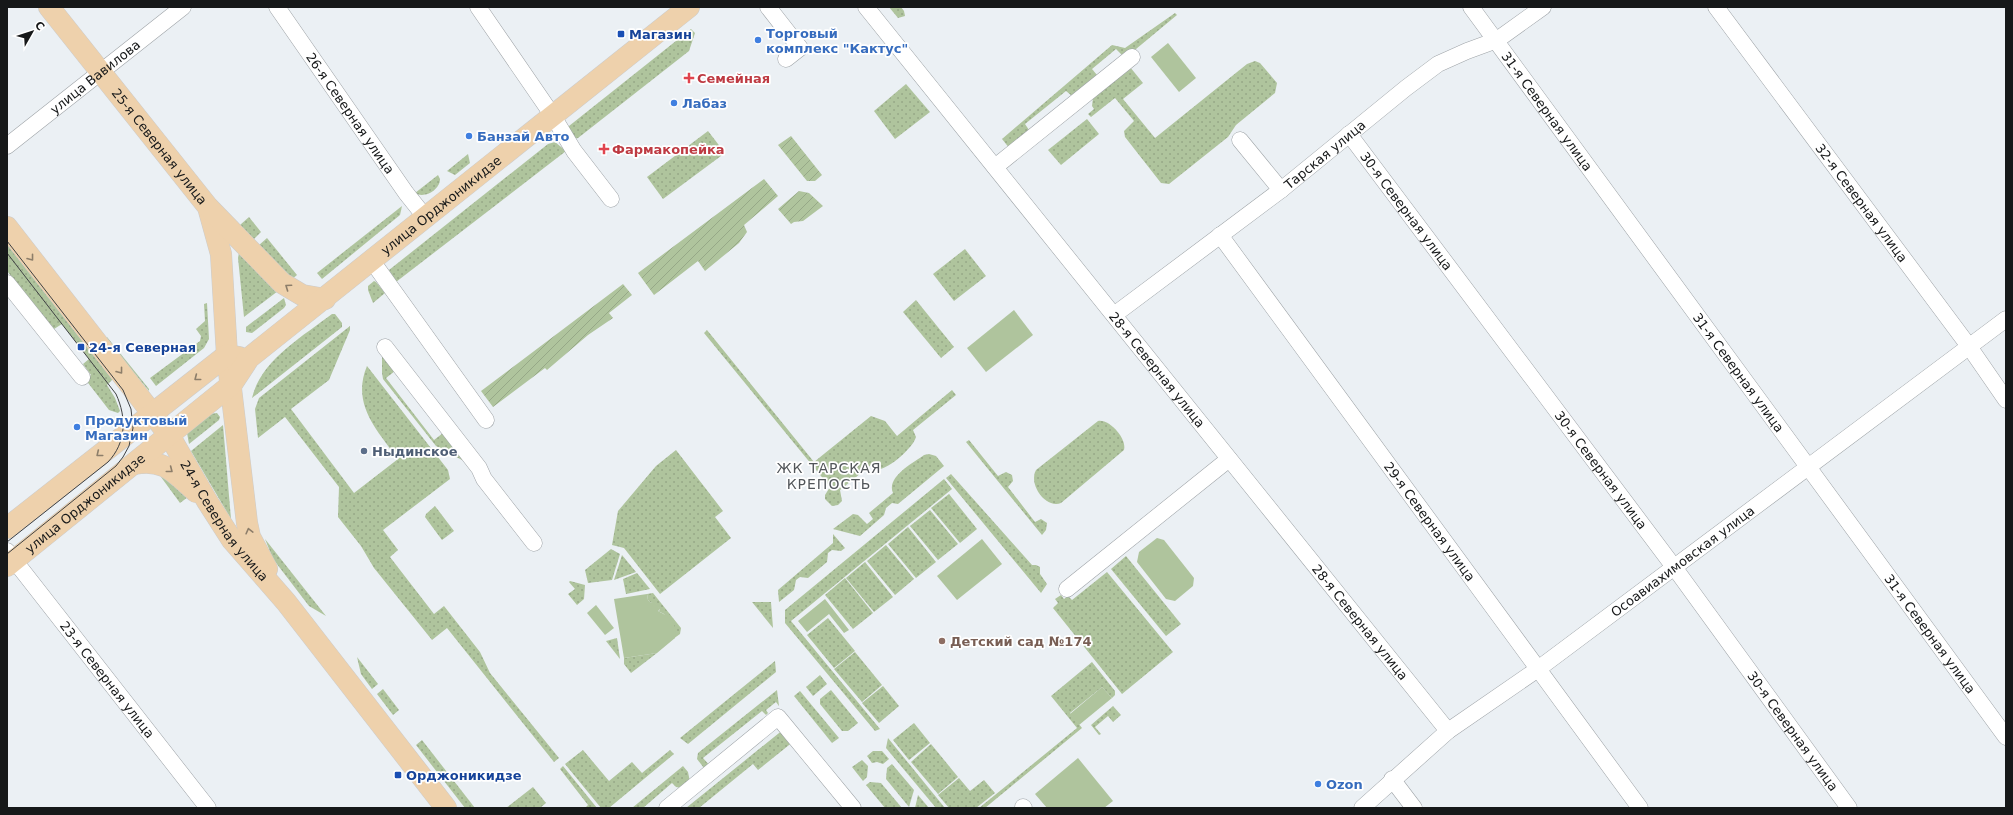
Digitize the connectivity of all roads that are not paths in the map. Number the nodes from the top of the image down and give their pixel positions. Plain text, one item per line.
1 (49, 7) edge
2 (183, 7) edge
3 (277, 7) edge
4 (478, 7) edge
5 (689, 7) edge
6 (768, 7) edge
7 (866, 7) edge
8 (1471, 7) edge
9 (1543, 7) edge
10 (1716, 7) edge
11 (1497, 40) junction
12 (1132, 57) dead end
13 (786, 59) dead end
14 (100, 72) junction
15 (554, 116) junction
16 (1349, 134) junction
17 (1240, 140) dead end
18 (7, 146) edge
19 (995, 167) junction
20 (1281, 190) junction
21 (611, 199) dead end
22 (208, 207) junction
23 (426, 218) junction
24 (7, 227) edge
25 (1220, 235) junction
26 (372, 261) junction
27 (7, 283) edge
28 (325, 299) junction
29 (1114, 315) junction
30 (2006, 318) edge
31 (1968, 345) junction
32 (385, 347) dead end
33 (228, 354) junction
34 (249, 358) junction
35 (82, 377) dead end
36 (232, 384) junction
37 (2006, 400) edge
38 (152, 413) junction
39 (486, 420) dead end
40 (169, 435) junction
41 (1229, 458) junction
42 (134, 464) junction
43 (1808, 466) junction
44 (207, 501) junction
45 (7, 528) edge
46 (534, 543) dead end
47 (10, 559) edge
48 (1674, 567) junction
49 (1067, 589) dead end
50 (286, 602) junction
51 (1538, 669) junction
52 (1448, 731) junction
53 (2006, 737) edge
54 (1392, 779) junction
55 (208, 808) edge
56 (446, 808) edge
57 (667, 808) edge
58 (853, 808) edge
59 (1362, 808) edge
60 (1414, 808) edge
61 (1640, 808) edge
62 (1849, 808) edge

1 - 14 main road, 25-я Северная улица
2 - 14 street, улица Вавилова
3 - 23 street, 26-я Северная улица
4 - 15 street
5 - 15 main road, улица Орджоникидзе
6 - 13 street
7 - 19 street, 28-я Северная улица
8 - 11 street, 31-я Северная улица
9 - 11 street, Тарская улица
10 - 31 street, 32-я Северная улица
11 - 16 street, Тарская улица
11 - 43 street, 31-я Северная улица
12 - 19 street
14 - 18 street, улица Вавилова
14 - 22 main road, 25-я Северная улица
15 - 21 street
15 - 23 main road, улица Орджоникидзе
16 - 20 street, Тарская улица
16 - 48 street, 30-я Северная улица
17 - 20 street
19 - 29 street, 28-я Северная улица
20 - 25 street, Тарская улица
28 -> 22 main road
22 - 33 main road, 25-я Северная улица
23 - 26 main road, улица Орджоникидзе
24 -> 38 main road, 24-я Северная улица
25 - 29 street, Тарская улица
25 - 51 street, 29-я Северная улица
26 - 28 main road, улица Орджоникидзе
26 - 39 street
27 - 35 street
28 - 34 main road, улица Орджоникидзе
29 - 41 street, 28-я Северная улица
30 - 31 street, Осоавиахимовская улица
31 - 37 street, 32-я Северная улица
31 - 43 street, Осоавиахимовская улица
32 - 46 street
33 - 34 main road
33 - 36 main road, 24-я Северная улица
33 -> 38 main road
34 - 36 main road, улица Орджоникидзе
36 - 40 main road, улица Орджоникидзе
50 -> 36 main road, 24-я Северная улица
38 - 40 main road, 24-я Северная улица
38 -> 45 main road
40 - 42 main road, улица Орджоникидзе
40 - 44 main road, 24-я Северная улица
41 - 49 street
41 - 52 street, 28-я Северная улица
42 -> 44 main road
42 - 47 main road, улица Орджоникидзе
43 - 48 street, Осоавиахимовская улица
43 - 53 street, 31-я Северная улица
44 - 50 main road, 24-я Северная улица
47 - 55 street, 23-я Северная улица
48 - 51 street, Осоавиахимовская улица
48 - 62 street, 30-я Северная улица
50 - 56 main road, 24-я Северная улица
51 - 52 street, Осоавиахимовская улица
51 - 61 street, 29-я Северная улица
52 - 54 street, Осоавиахимовская улица
54 - 59 street, Осоавиахимовская улица
54 - 60 street
57 - 58 street

